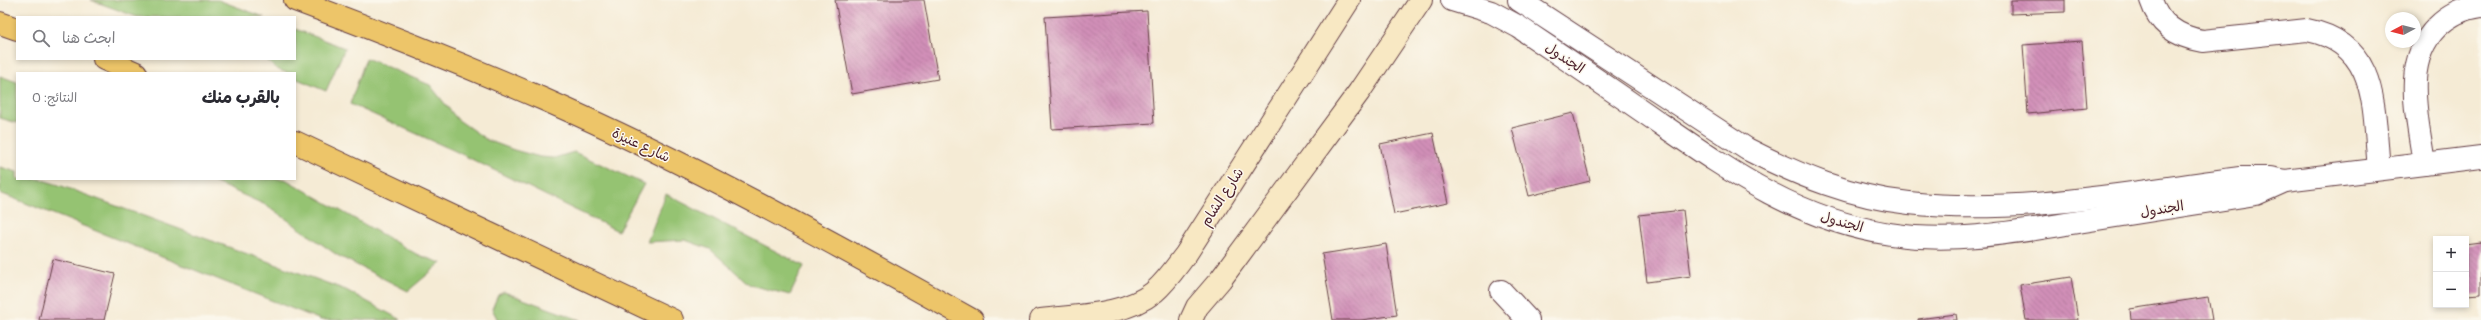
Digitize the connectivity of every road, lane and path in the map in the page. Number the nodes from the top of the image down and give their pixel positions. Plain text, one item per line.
1 (295, 0) edge
2 (1349, 0) edge
3 (1421, 0) edge
4 (1452, 0) edge
5 (1518, 0) edge
6 (2151, 0) edge
7 (2481, 6) edge
8 (0, 23) edge
9 (16, 29) edge
10 (106, 60) edge
11 (134, 72) edge
12 (296, 142) edge
13 (2481, 157) edge
14 (2424, 164) junction
15 (2379, 169) junction
16 (2285, 181) junction
17 (1501, 291) dead end
18 (1148, 296) junction
19 (672, 320) edge
20 (972, 320) edge
21 (1041, 320) edge
22 (1135, 320) edge
23 (1191, 320) edge
24 (1528, 320) edge

1 - 20 highway, شارع عنيزة
2 - 18 street, شارع الشام
3 - 23 street
4 - 16 street, الجندول
5 - 16 street, الجندول
6 - 15 street
7 - 14 street
8 - 9 highway
10 - 11 highway
12 - 19 highway
13 - 14 street, الجندول
14 - 15 street, الجندول
15 - 16 street, الجندول
17 - 24 street
18 - 21 street, شارع الشام
18 - 22 street

